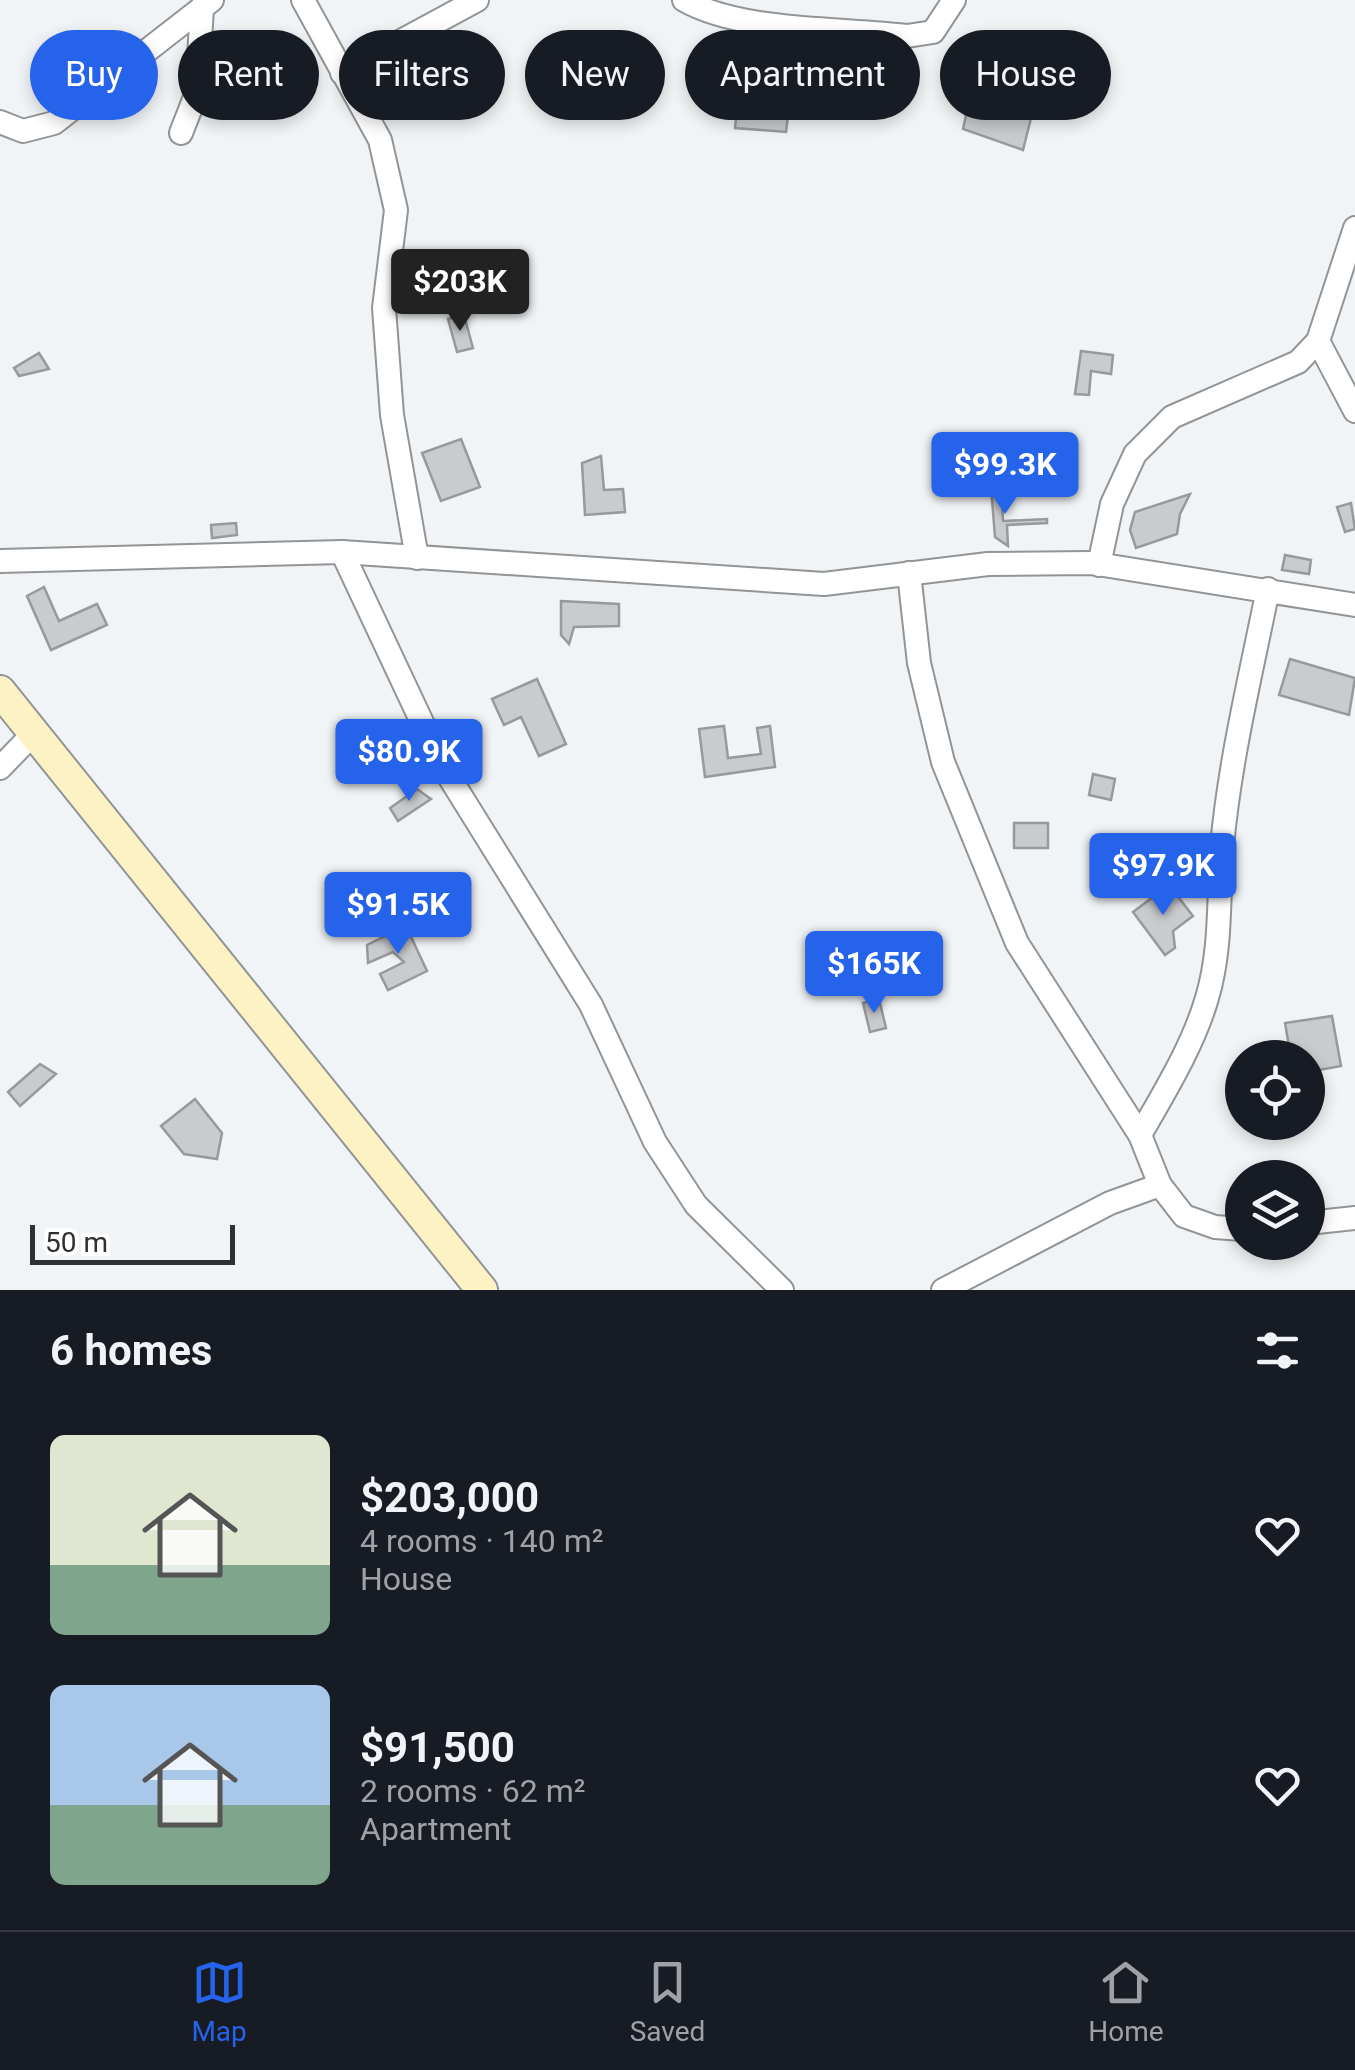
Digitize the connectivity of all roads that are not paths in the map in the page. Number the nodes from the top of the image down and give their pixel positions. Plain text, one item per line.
1 (303, 0) edge
2 (477, 0) edge
3 (684, 0) edge
4 (954, 0) edge
5 (207, 4) edge
6 (422, 30) edge
7 (339, 67) edge
8 (369, 120) edge
9 (0, 122) edge
10 (181, 133) dead end
11 (1355, 228) edge
12 (1318, 340) junction
13 (1355, 411) edge
14 (342, 552) junction
15 (417, 558) junction
16 (0, 561) edge
17 (1099, 565) junction
18 (910, 574) junction
19 (1268, 589) junction
20 (1355, 605) edge
21 (0, 692) edge
22 (34, 734) junction
23 (0, 768) edge
24 (1140, 1135) junction
25 (1160, 1185) junction
26 (1355, 1218) edge
27 (1325, 1221) edge
28 (1225, 1228) edge
29 (482, 1290) edge
30 (782, 1290) edge
31 (943, 1290) edge

1 - 7 street
2 - 6 street
3 - 4 street
5 - 9 street
5 - 10 street
8 - 15 street
11 - 12 street
12 - 13 street
12 - 17 street
14 - 15 street
14 - 16 street
14 - 30 street
15 - 18 street
17 - 18 street
17 - 19 street
18 - 24 street
19 - 20 street
19 - 24 street
21 - 22 main road
22 - 23 street
22 - 29 main road
24 - 25 street
25 - 28 street
25 - 31 street
26 - 27 street

